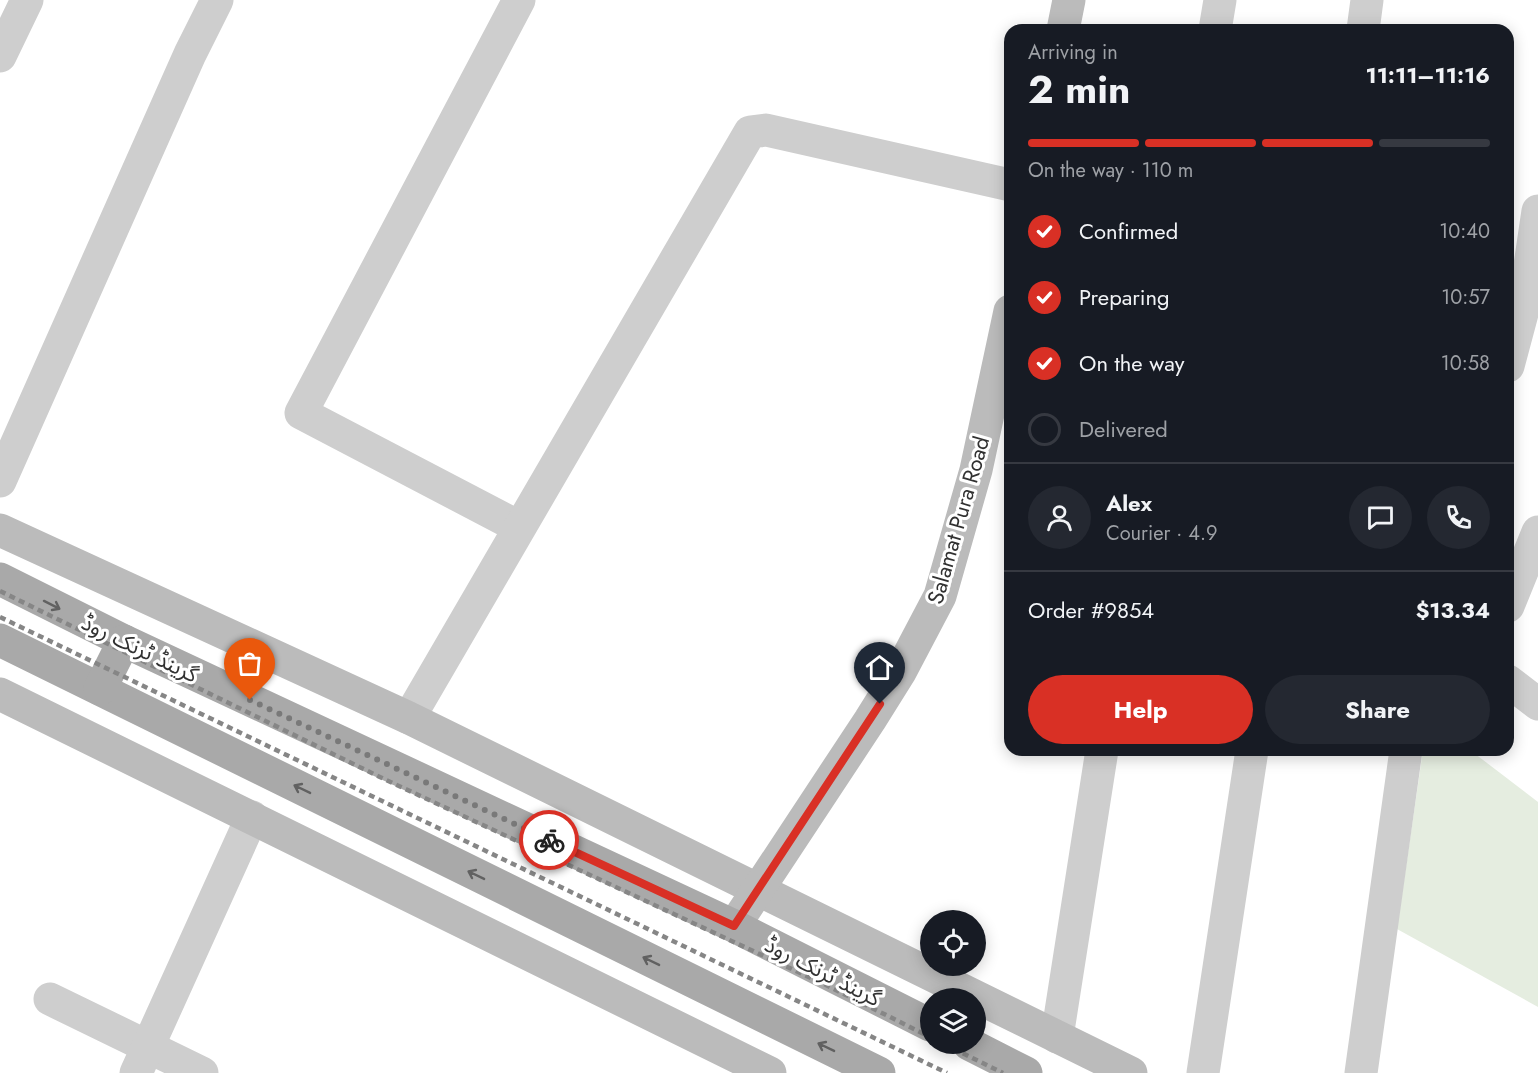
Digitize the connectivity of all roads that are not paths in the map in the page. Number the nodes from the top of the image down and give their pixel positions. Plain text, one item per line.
1 (27, 0) edge
2 (217, 0) edge
3 (519, 0) edge
4 (1068, 0) edge
5 (1220, 0) edge
6 (1367, 0) edge
7 (1064, 24) edge
8 (1216, 24) edge
9 (1364, 24) edge
10 (0, 56) edge
11 (1004, 184) edge
12 (1538, 211) edge
13 (1531, 310) edge
14 (1004, 339) edge
15 (1514, 351) edge
16 (0, 482) edge
17 (519, 527) junction
18 (0, 530) edge
19 (1538, 532) edge
20 (0, 579) edge
21 (1514, 591) edge
22 (0, 640) edge
23 (124, 641) junction
24 (1514, 686) edge
25 (100, 689) junction
26 (0, 694) edge
27 (1538, 704) edge
28 (409, 718) junction
29 (1101, 756) edge
30 (1251, 756) edge
31 (1405, 756) edge
32 (252, 817) junction
33 (759, 891) junction
34 (734, 926) junction
35 (50, 999) dead end
36 (920, 1019) edge
37 (1057, 1037) junction
38 (986, 1053) edge
39 (143, 1059) edge
40 (202, 1073) edge
41 (770, 1073) edge
42 (879, 1073) edge
43 (1026, 1073) edge
44 (1131, 1073) edge
45 (1203, 1073) edge
46 (1361, 1073) edge

1 - 10 street
2 - 16 street
3 - 17 street
4 - 7 street
5 - 8 street
6 - 9 street
11 - 17 street
12 - 13 street
13 - 15 street
14 - 33 street, Salamat Pura Road
17 - 28 street
18 - 28 street
19 - 21 street
20 -> 23 main road, گرینڈ ٹرنک روڈ
22 - 25 main road
23 - 25 main road
23 - 34 main road, گرینڈ ٹرنک روڈ
24 - 27 street
42 -> 25 main road
26 - 32 street
28 - 33 street
29 - 37 street
30 - 45 street
31 - 46 street
32 - 39 street
32 - 41 street
33 - 34 street, Salamat Pura Road
33 - 37 street
34 - 36 main road, گرینڈ ٹرنک روڈ
35 - 39 street
37 - 44 street
38 - 43 main road
39 - 40 street

